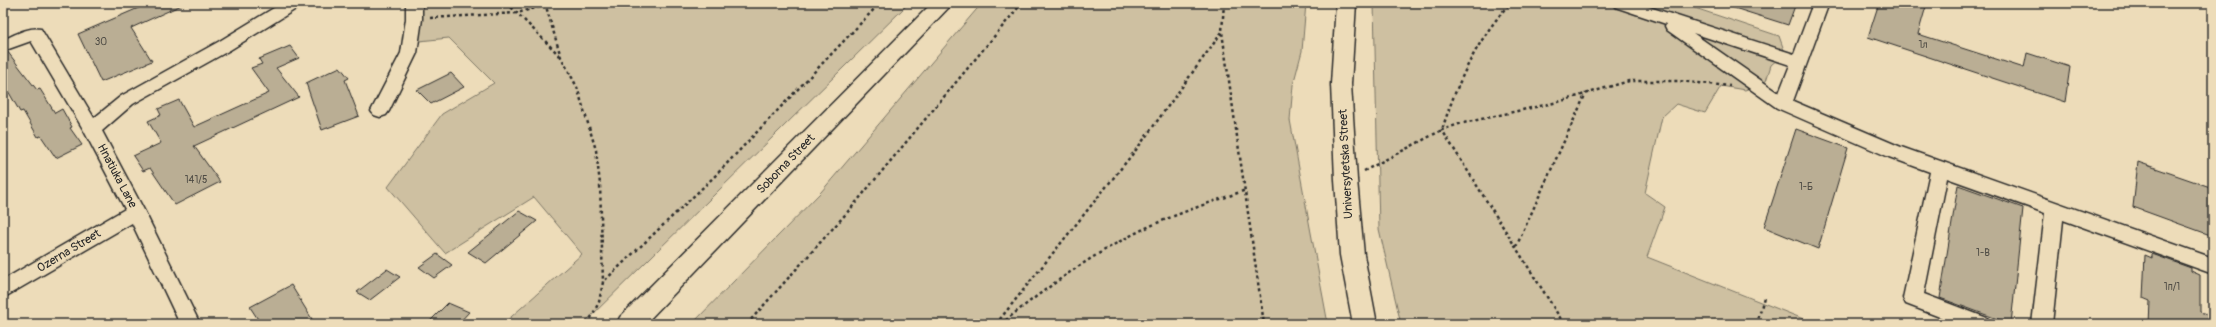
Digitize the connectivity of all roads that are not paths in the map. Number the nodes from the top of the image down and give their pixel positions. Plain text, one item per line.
1 (293, 3) edge
2 (943, 3) edge
3 (1346, 3) edge
4 (1621, 3) edge
5 (1821, 3) edge
6 (414, 11) edge
7 (1658, 15) junction
8 (3, 46) edge
9 (1799, 62) junction
10 (1783, 104) junction
11 (380, 111) dead end
12 (92, 129) junction
13 (1940, 168) junction
14 (2055, 209) junction
15 (136, 212) junction
16 (2213, 266) edge
17 (3, 290) edge
18 (190, 324) edge
19 (629, 324) edge
20 (1365, 324) edge
21 (1980, 324) edge
22 (2042, 324) edge

1 - 12 street
2 - 19 main road, Soborna Street
3 - 20 main road, Universytetska Street
4 - 7 street
5 - 9 street
6 - 11 street
7 - 9 street
7 - 10 street
8 - 12 street, Hnatiuka Lane
9 - 10 street
10 - 13 street
12 - 15 street, Hnatiuka Lane
13 - 14 street
13 - 21 street
14 - 16 street
14 - 22 street
15 - 17 street, Ozerna Street
15 - 18 street, Hnatiuka Lane

